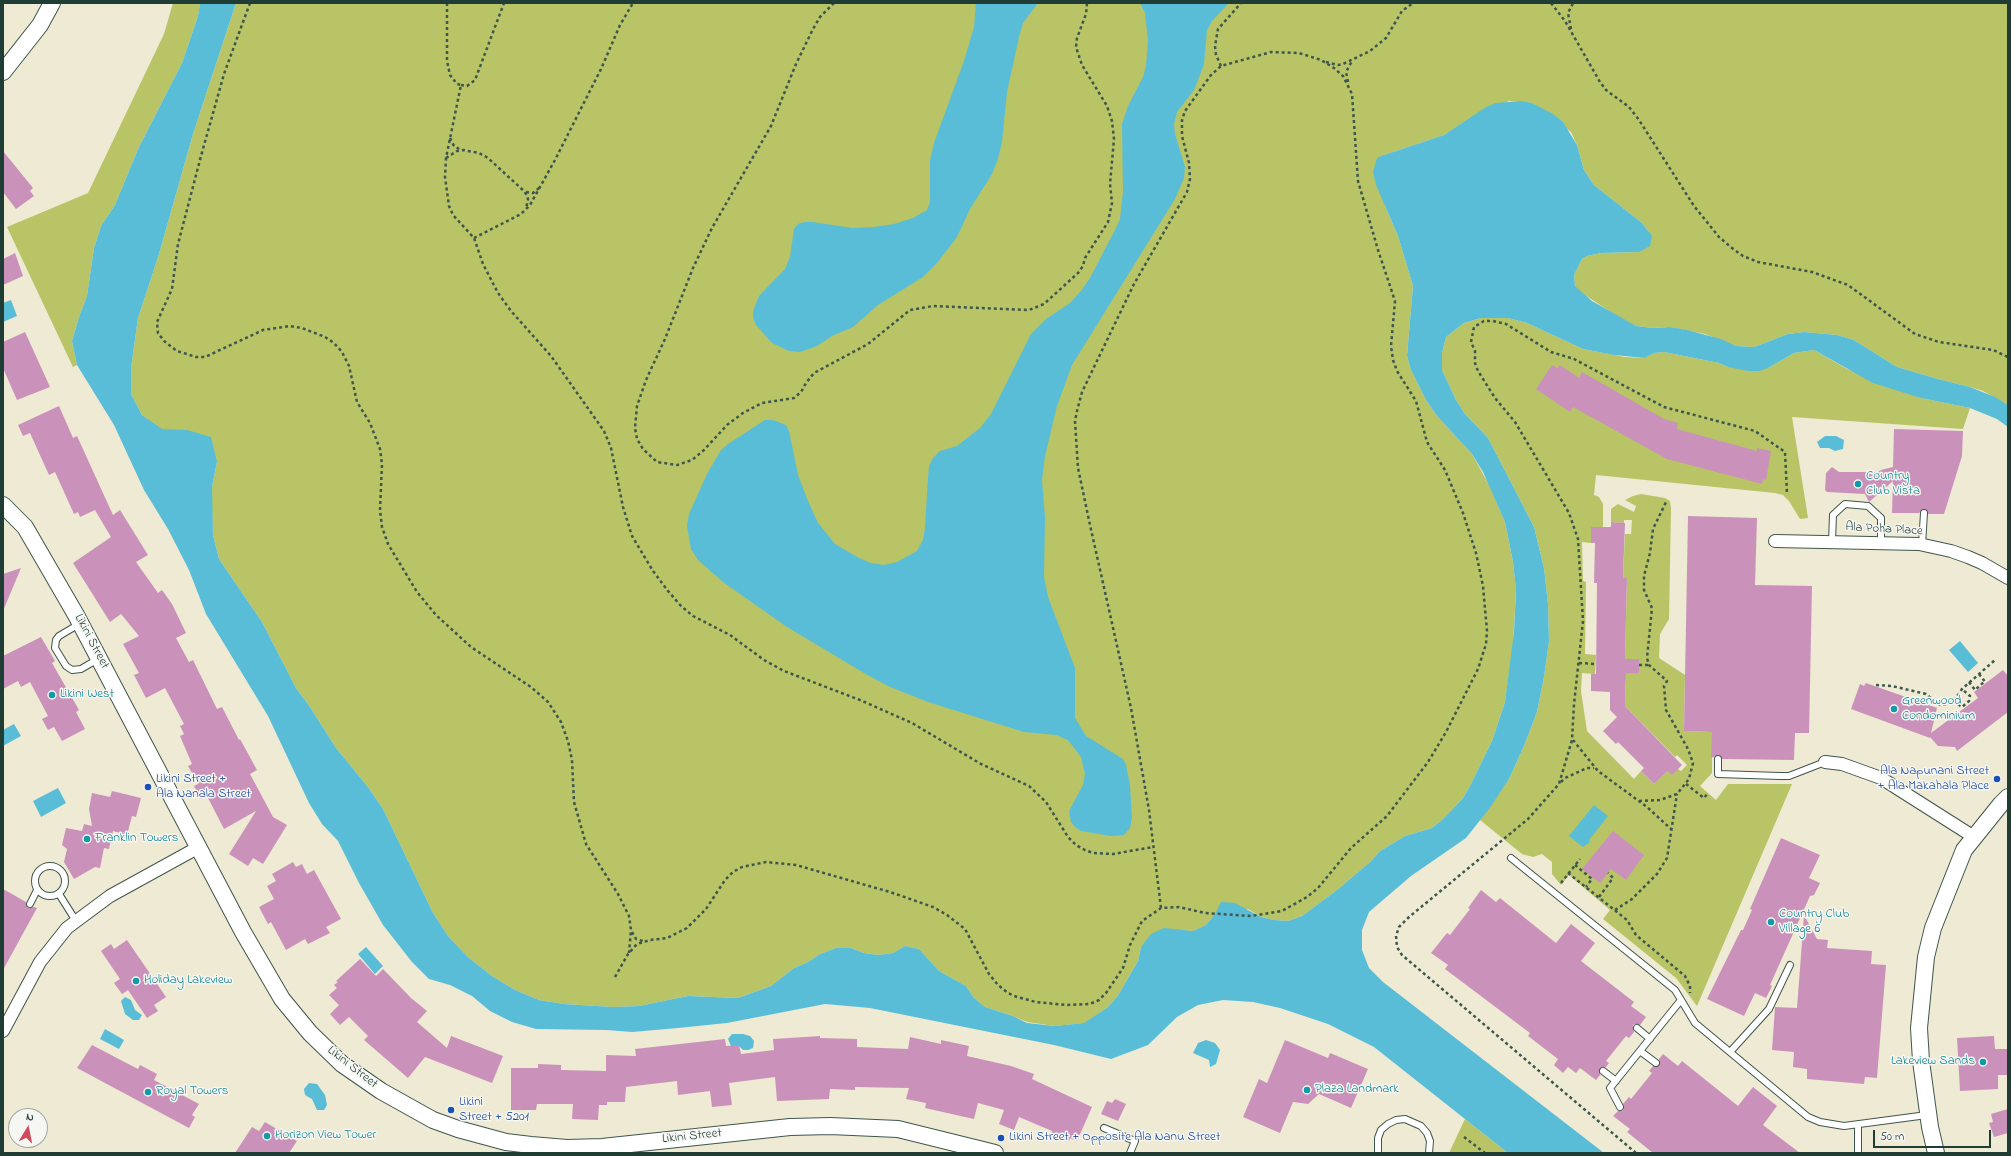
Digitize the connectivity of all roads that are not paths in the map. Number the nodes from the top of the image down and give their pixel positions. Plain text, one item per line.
1 (52, 3) edge
2 (3, 72) edge
3 (3, 506) edge
4 (1924, 514) dead end
5 (1775, 541) dead end
6 (1832, 542) junction
7 (1881, 543) junction
8 (1922, 545) junction
9 (2008, 578) edge
10 (81, 623) junction
11 (99, 658) junction
12 (1718, 759) dead end
13 (1825, 762) joint
14 (2008, 797) edge
15 (1974, 837) junction
16 (199, 847) junction
17 (1512, 858) dead end
18 (38, 890) junction
19 (58, 894) junction
20 (30, 904) dead end
21 (76, 921) junction
22 (1790, 965) dead end
23 (1681, 1000) junction
24 (1637, 1028) dead end
25 (3, 1031) edge
26 (1650, 1039) junction
27 (1640, 1050) junction
28 (1730, 1052) junction
29 (1656, 1063) dead end
30 (1603, 1071) dead end
31 (1616, 1081) junction
32 (1620, 1107) dead end
33 (1928, 1115) junction
34 (1858, 1125) junction
35 (1104, 1128) dead end
36 (995, 1153) edge
37 (1130, 1153) edge
38 (1378, 1153) edge
39 (1429, 1153) edge
40 (1858, 1153) edge
41 (1936, 1153) edge

1 - 2 street
3 - 10 street, Likini Street
4 - 8 lane
5 - 6 street, Ala Poha Place
6 - 7 street, Ala Poha Place
6 - 7 lane
7 - 8 street, Ala Poha Place
8 - 9 street, Ala Poha Place
10 - 11 street, Likini Street
10 - 11 lane
11 - 16 street, Likini Street
12 - 13 lane
13 - 15 street
14 - 15 street
15 - 33 street
16 - 21 street
16 - 36 street, Likini Street
17 - 23 lane
18 - 19 lane
18 - 19 lane
18 - 20 lane
19 - 21 lane
21 - 25 street
22 - 28 lane
23 - 26 lane
23 - 28 lane
24 - 26 lane
26 - 27 lane
27 - 29 lane
27 - 31 lane
28 - 34 lane
30 - 31 lane
31 - 32 lane
33 - 34 lane
33 - 41 street
34 - 40 lane
35 - 37 lane
38 - 39 lane

